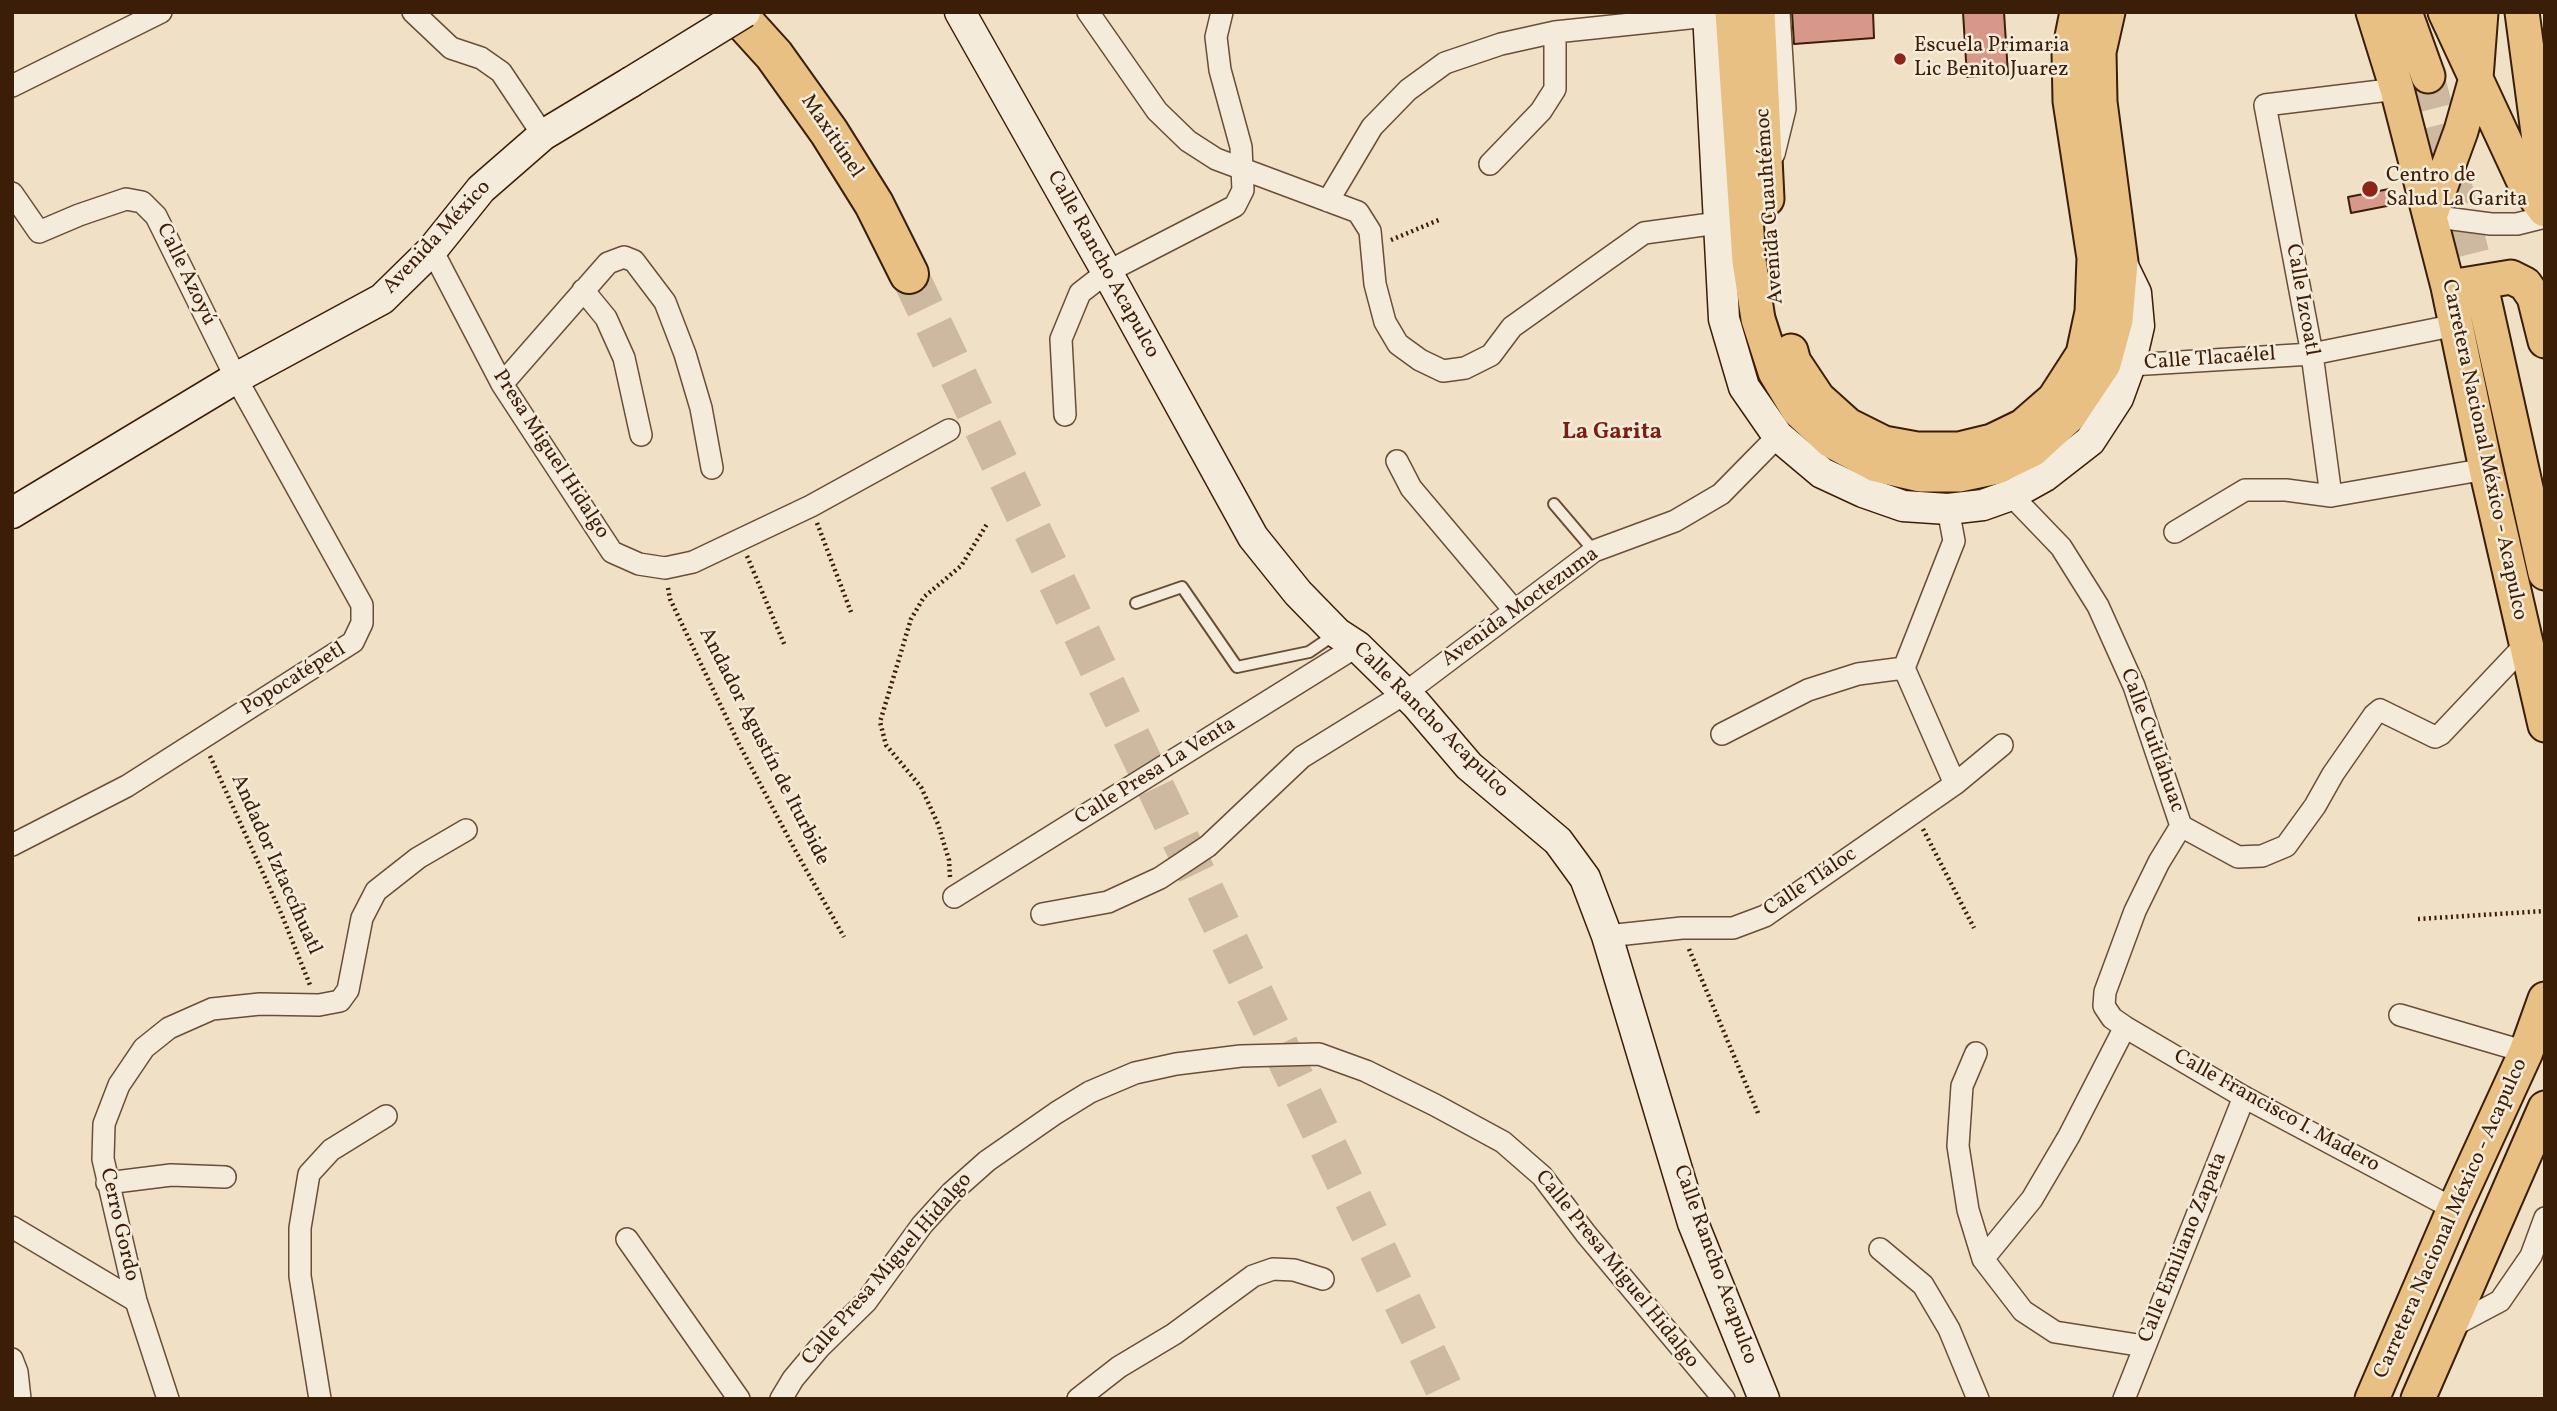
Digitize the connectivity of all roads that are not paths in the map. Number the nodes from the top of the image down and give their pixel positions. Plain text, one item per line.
1 (161, 12) edge
2 (413, 12) edge
3 (735, 12) edge
4 (745, 12) edge
5 (960, 12) edge
6 (1088, 12) edge
7 (1222, 12) edge
8 (1758, 12) edge
9 (1779, 12) edge
10 (2055, 12) edge
11 (2077, 12) edge
12 (2108, 12) edge
13 (2373, 12) edge
14 (2404, 12) edge
15 (2445, 12) edge
16 (2482, 12) edge
17 (2522, 12) edge
18 (1716, 13) edge
19 (1555, 32) junction
20 (2428, 76) tunnel mouth
21 (2476, 78) junction
22 (12, 86) edge
23 (2397, 89) junction
24 (543, 135) junction
25 (1490, 164) dead end
26 (1244, 169) junction
27 (2082, 170) junction
28 (1766, 183) junction
29 (2545, 185) edge
30 (12, 193) edge
31 (1328, 201) junction
32 (2545, 210) edge
33 (2430, 216) junction
34 (2545, 217) edge
35 (1717, 223) junction
36 (432, 250) junction
37 (2121, 262) junction
38 (1107, 272) junction
39 (909, 274) tunnel mouth
40 (2448, 287) junction
41 (583, 290) junction
42 (2484, 299) tunnel mouth
43 (2456, 325) junction
44 (2545, 341) edge
45 (2312, 354) junction
46 (2130, 365) junction
47 (236, 378) junction
48 (502, 384) junction
49 (1065, 415) dead end
50 (949, 430) dead end
51 (641, 435) dead end
52 (1778, 436) junction
53 (1397, 461) dead end
54 (712, 468) dead end
55 (2486, 469) junction
56 (2011, 495) junction
57 (2331, 496) junction
58 (1554, 505) dead end
59 (1948, 509) junction
60 (12, 513) edge
61 (2175, 532) dead end
62 (1594, 551) junction
63 (2545, 573) edge
64 (1136, 603) dead end
65 (1514, 610) junction
66 (1347, 639) junction
67 (2526, 644) junction
68 (1904, 668) junction
69 (1404, 694) junction
70 (2545, 725) edge
71 (1722, 734) dead end
72 (2002, 745) dead end
73 (1955, 784) junction
74 (2181, 826) junction
75 (466, 830) dead end
76 (12, 845) edge
77 (954, 897) road end
78 (1042, 914) dead end
79 (1607, 936) junction
80 (2545, 999) edge
81 (2104, 1006) joint
82 (2400, 1016) dead end
83 (2125, 1027) junction
84 (2526, 1052) junction
85 (1976, 1053) dead end
86 (2244, 1097) junction
87 (2545, 1108) edge
88 (386, 1116) dead end
89 (225, 1177) dead end
90 (107, 1183) junction
91 (2454, 1209) junction
92 (2545, 1218) edge
93 (12, 1227) edge
94 (627, 1239) dead end
95 (1880, 1249) dead end
96 (2538, 1258) edge
97 (1983, 1259) junction
98 (1323, 1279) dead end
99 (136, 1301) junction
100 (2447, 1329) junction
101 (2144, 1346) junction
102 (12, 1359) edge
103 (1089, 1396) edge
104 (20, 1399) edge
105 (168, 1399) edge
106 (320, 1399) edge
107 (739, 1399) edge
108 (781, 1399) edge
109 (1724, 1399) edge
110 (1765, 1399) edge
111 (1978, 1399) edge
112 (2124, 1399) edge
113 (2372, 1399) edge
114 (2418, 1399) edge

1 - 22 street
2 - 24 street
3 - 39 highway, Maxitúnel
4 - 24 main road, Avenida México, bridge
5 - 38 main road, Calle Rancho Acapulco
6 - 26 street
7 - 26 street
8 - 28 main road, Avenida Cuauhtémoc
9 - 28 street
10 - 27 main road
11 - 27 main road, Avenida Cuauhtémoc
12 - 37 main road, Avenida Cuauhtémoc
13 - 23 main road
14 - 20 main road
15 - 21 main road
16 - 21 main road
17 - 29 main road
18 - 19 street
18 - 35 main road, Avenida Cuauhtémoc
18 - 37 main road, Avenida Cuauhtémoc
19 - 25 street
19 - 31 street
21 - 32 main road
21 - 33 main road
23 - 33 main road
23 - 45 street, Calle Izcoatl
24 - 36 main road, Avenida México
26 - 31 street
26 - 38 street
27 - 28 main road, Avenida Cuauhtémoc
30 - 47 street, Calle Azoyú
31 - 35 street
33 - 34 street
33 - 40 main road, Carretera Nacional México - Acapulco
35 - 52 main road, Avenida Cuauhtémoc
36 - 47 main road, Avenida México
36 - 48 street, Presa Miguel Hidalgo
37 - 46 main road, Avenida Cuauhtémoc
38 - 49 street
38 - 66 main road, Calle Rancho Acapulco
40 - 43 main road, Carretera Nacional México - Acapulco
40 - 44 main road
41 - 48 street
41 - 51 street
41 - 54 street
42 - 63 main road, Carretera Nacional México - Acapulco
43 - 45 street, Calle Tlacaélel
43 - 55 main road, Carretera Nacional México - Acapulco
45 - 46 street, Calle Tlacaélel
45 - 57 street, Calle Izcoatl
46 - 56 main road, Avenida Cuauhtémoc
47 - 60 main road, Avenida México
47 - 76 street, Popocatépetl
48 - 50 street, Presa Miguel Hidalgo
52 - 59 main road, Avenida Cuauhtémoc
52 - 62 street, Avenida Moctezuma
53 - 65 street
55 - 57 street
55 - 67 main road, Carretera Nacional México - Acapulco
56 - 59 main road, Avenida Cuauhtémoc
56 - 74 street, Calle Cuitláhuac
57 - 61 street
58 - 62 lane
59 - 68 street
62 - 65 street, Avenida Moctezuma
64 - 66 lane
65 - 69 street, Avenida Moctezuma
66 - 69 main road, Calle Rancho Acapulco
66 - 77 street, Calle Presa La Venta
67 - 70 main road, Carretera Nacional México - Acapulco
67 - 74 street
68 - 71 street
68 - 73 street
69 - 78 street, Avenida Moctezuma
69 - 79 main road, Calle Rancho Acapulco
72 - 73 street, Calle Tláloc
73 - 79 street, Calle Tláloc
74 - 81 street, Calle Cuitláhuac
75 - 90 street, Cerro Gordo
79 - 110 main road, Calle Rancho Acapulco
80 - 84 main road, Carretera Nacional México - Acapulco
81 - 83 street, Calle Francisco I. Madero
82 - 84 street
83 - 86 street, Calle Francisco I. Madero
83 - 97 street
84 - 91 main road, Carretera Nacional México - Acapulco
85 - 97 street
86 - 91 street, Calle Francisco I. Madero
86 - 101 street, Calle Emiliano Zapata
87 - 100 main road, Carretera Nacional México - Acapulco
88 - 106 street
89 - 90 street
90 - 99 street, Cerro Gordo
91 - 113 main road, Carretera Nacional México - Acapulco
92 - 96 street
93 - 99 street
94 - 107 street
95 - 111 street
96 - 100 street
97 - 101 street
98 - 103 street
99 - 105 street, Cerro Gordo
100 - 114 main road, Carretera Nacional México - Acapulco
101 - 112 street, Calle Emiliano Zapata
102 - 104 street
108 - 109 street, Calle Presa Miguel Hidalgo

